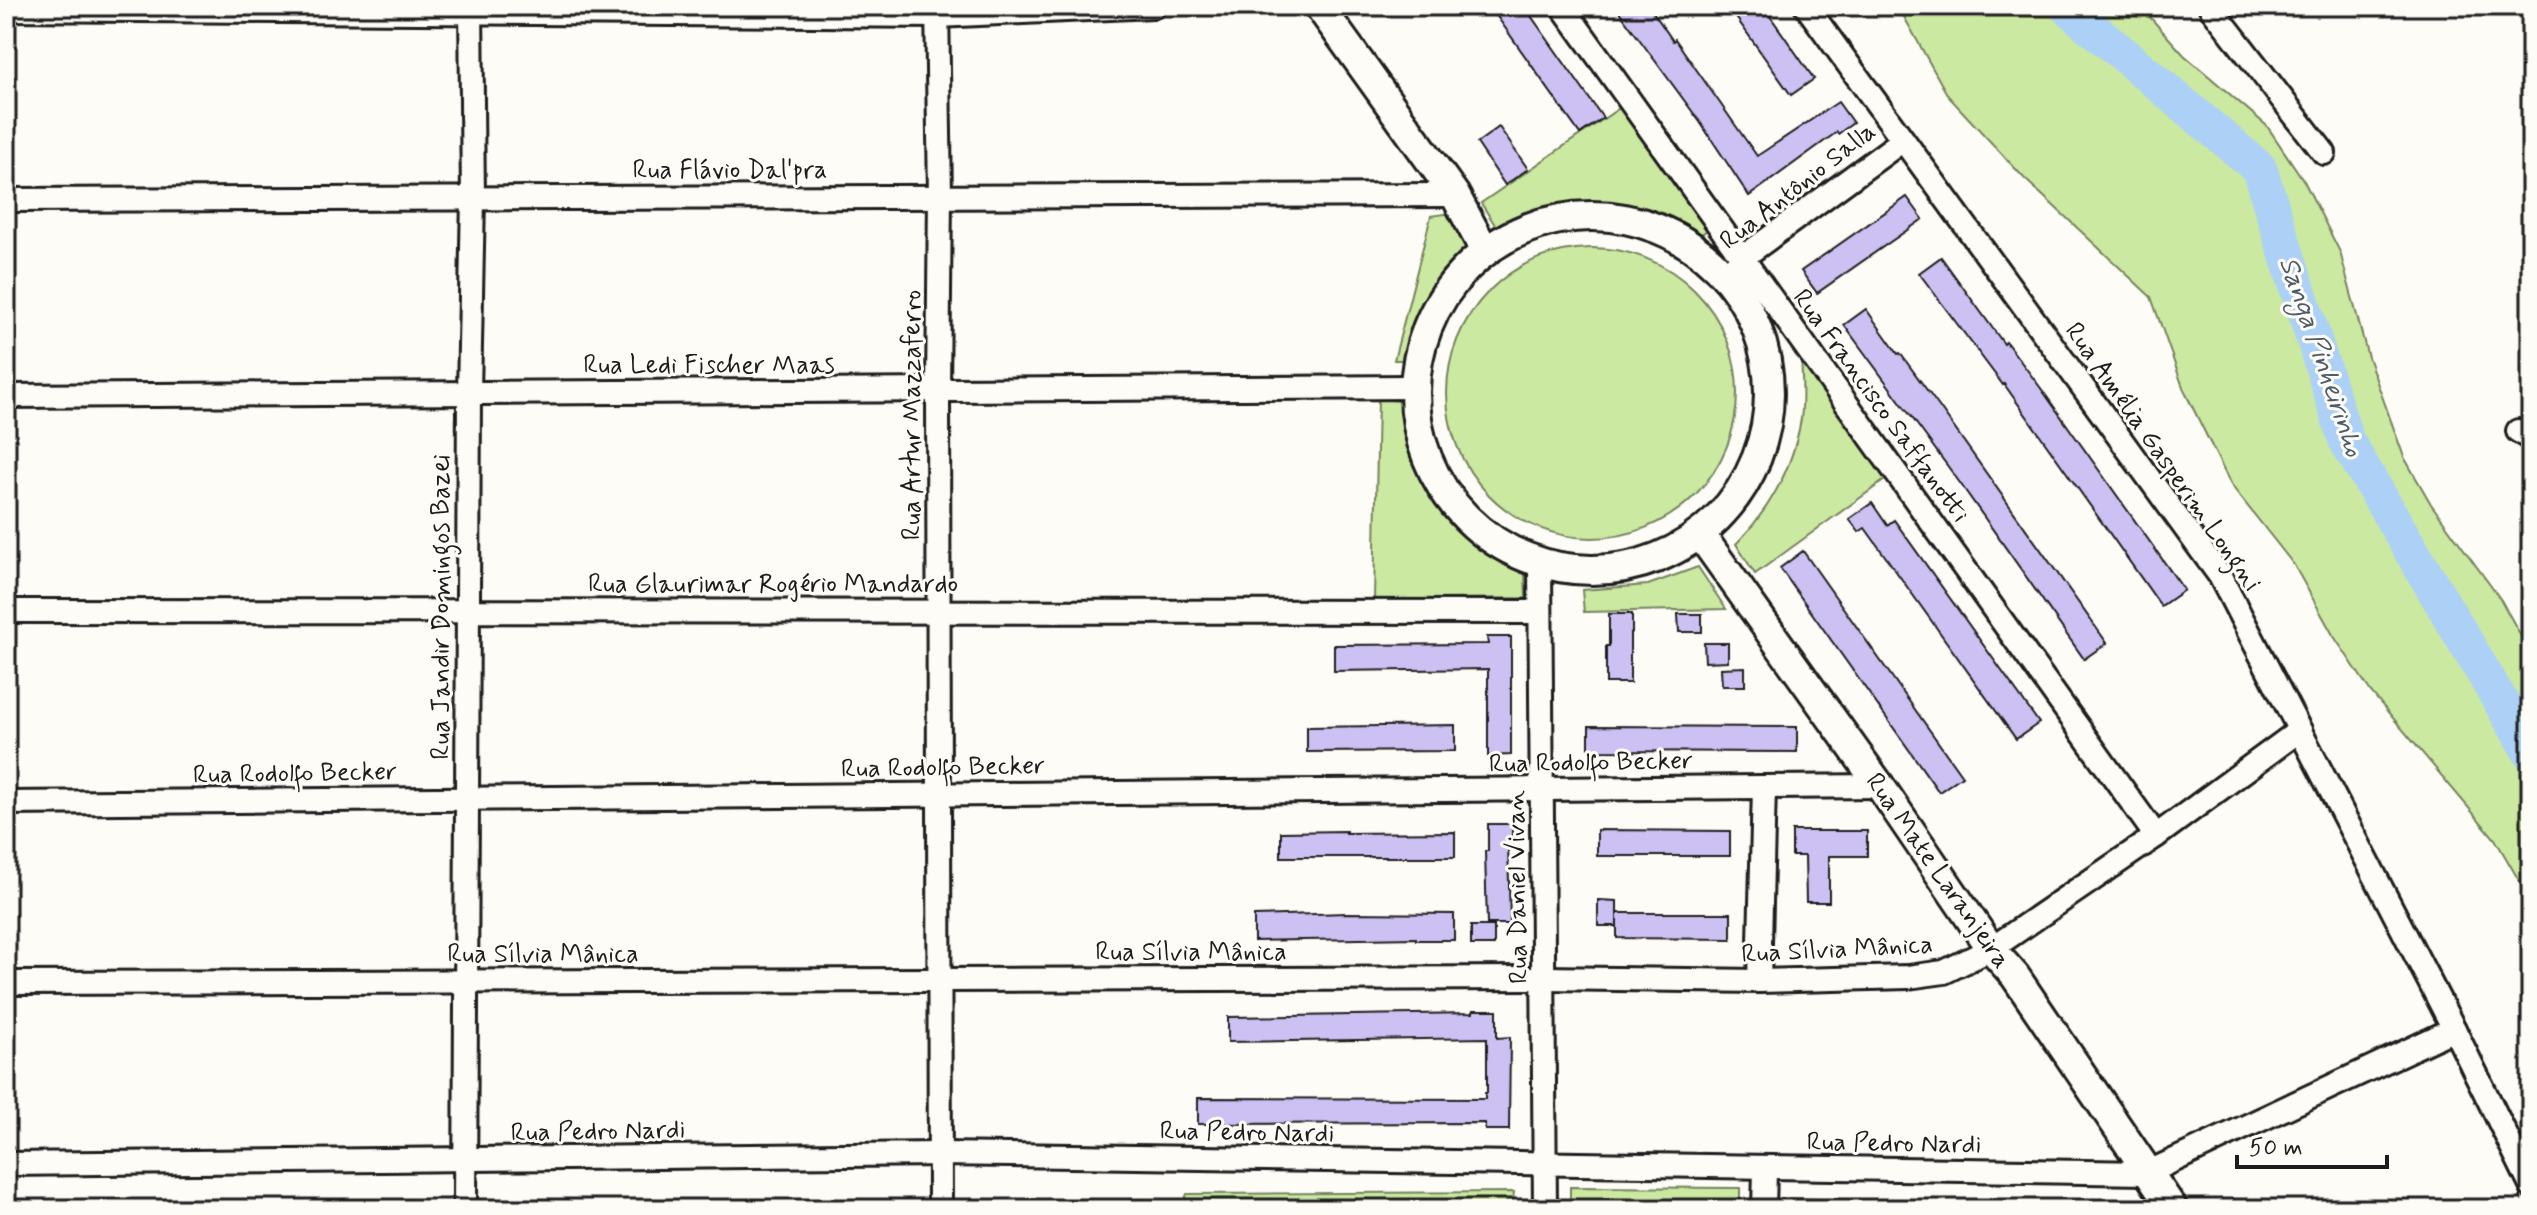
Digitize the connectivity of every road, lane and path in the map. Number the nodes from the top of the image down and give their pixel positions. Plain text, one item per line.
1 (1154, 6) edge
2 (1319, 6) edge
3 (1562, 6) edge
4 (1806, 6) edge
5 (2210, 6) edge
6 (6, 9) edge
7 (471, 9) edge
8 (937, 11) edge
9 (1903, 140) junction
10 (2324, 153) dead end
11 (1455, 195) junction
12 (940, 196) junction
13 (473, 198) junction
14 (6, 200) edge
15 (1485, 251) junction
16 (1734, 267) junction
17 (1413, 387) junction
18 (938, 390) junction
19 (469, 393) junction
20 (6, 396) edge
21 (1700, 534) junction
22 (1540, 564) junction
23 (6, 611) edge
24 (468, 611) junction
25 (939, 611) junction
26 (1540, 612) junction
27 (2300, 730) junction
28 (1880, 786) junction
29 (1764, 787) junction
30 (1543, 789) junction
31 (939, 795) junction
32 (467, 799) junction
33 (6, 803) edge
34 (2156, 836) junction
35 (1991, 949) junction
36 (1545, 978) junction
37 (940, 980) junction
38 (1759, 981) junction
39 (466, 982) junction
40 (6, 983) edge
41 (2454, 1029) junction
42 (940, 1154) junction
43 (466, 1159) junction
44 (6, 1164) edge
45 (1544, 1165) junction
46 (1765, 1169) junction
47 (2147, 1173) junction
48 (2531, 1186) edge
49 (465, 1209) edge
50 (940, 1209) edge
51 (1545, 1209) edge
52 (1764, 1209) edge
53 (2173, 1209) edge

1 - 8 street
2 - 11 street
3 - 16 street, Rua Francisco Saffanotti
4 - 9 street, Rua Amélia Gasperim Longni
5 - 10 street
6 - 7 street
7 - 8 street
7 - 13 street, Rua Jandir Domingos Bazei
8 - 12 street, Rua Artur Mazzaferro
9 - 16 street, Rua Antônio Salla
9 - 27 street, Rua Amélia Gasperim Longni
11 - 12 street, Rua Flávio Dal'pra
11 - 15 street
12 - 13 street, Rua Flávio Dal'pra
12 - 18 street, Rua Artur Mazzaferro
13 - 14 street, Rua Flávio Dal'pra
13 - 19 street, Rua Jandir Domingos Bazei
15 - 16 street
15 - 17 street
16 - 21 street
16 - 34 street, Rua Francisco Saffanotti
17 - 18 street, Rua Ledi Fischer Maas
17 - 22 street
18 - 19 street, Rua Ledi Fischer Maas
18 - 25 street, Rua Artur Mazzaferro
19 - 20 street, Rua Ledi Fischer Maas
19 - 24 street, Rua Jandir Domingos Bazei
21 - 22 street
21 - 28 street, Rua Mate Laranjeira
22 - 26 street, Rua Daniel Vivan
23 - 24 street, Rua Glaurimar Rogério Mandardo
24 - 25 street, Rua Glaurimar Rogério Mandardo
24 - 32 street, Rua Jandir Domingos Bazei
25 - 26 street, Rua Glaurimar Rogério Mandardo
25 - 31 street, Rua Artur Mazzaferro
26 - 30 street, Rua Daniel Vivan
27 - 34 street, Rua Sílvia Mânica
27 - 41 street, Rua Amélia Gasperim Longni
28 - 29 street, Rua Rodolfo Becker
28 - 35 street, Rua Mate Laranjeira
29 - 30 street, Rua Rodolfo Becker
29 - 38 street
30 - 31 street, Rua Rodolfo Becker
30 - 36 street, Rua Daniel Vivan
31 - 32 street, Rua Rodolfo Becker
31 - 37 street, Rua Artur Mazzaferro
32 - 33 street, Rua Rodolfo Becker
32 - 39 street, Rua Jandir Domingos Bazei
34 - 35 street, Rua Sílvia Mânica
35 - 38 street, Rua Sílvia Mânica
35 - 47 street, Rua Mate Laranjeira
36 - 37 street, Rua Sílvia Mânica
36 - 38 street, Rua Sílvia Mânica
36 - 45 street, Rua Daniel Vivan
37 - 39 street, Rua Sílvia Mânica
37 - 42 street, Rua Artur Mazzaferro
39 - 40 street, Rua Sílvia Mânica
39 - 43 street, Rua Jandir Domingos Bazei
41 - 47 street, Rua Pedro Nardi
41 - 48 street, Rua Amélia Gasperim Longni
42 - 43 street, Rua Pedro Nardi
42 - 45 street, Rua Pedro Nardi
42 - 50 street, Rua Artur Mazzaferro
43 - 44 street, Rua Pedro Nardi
43 - 49 street, Rua Jandir Domingos Bazei
45 - 46 street, Rua Pedro Nardi
45 - 51 street, Rua Daniel Vivan
46 - 47 street, Rua Pedro Nardi
46 - 52 street
47 - 53 street, Rua Mate Laranjeira

